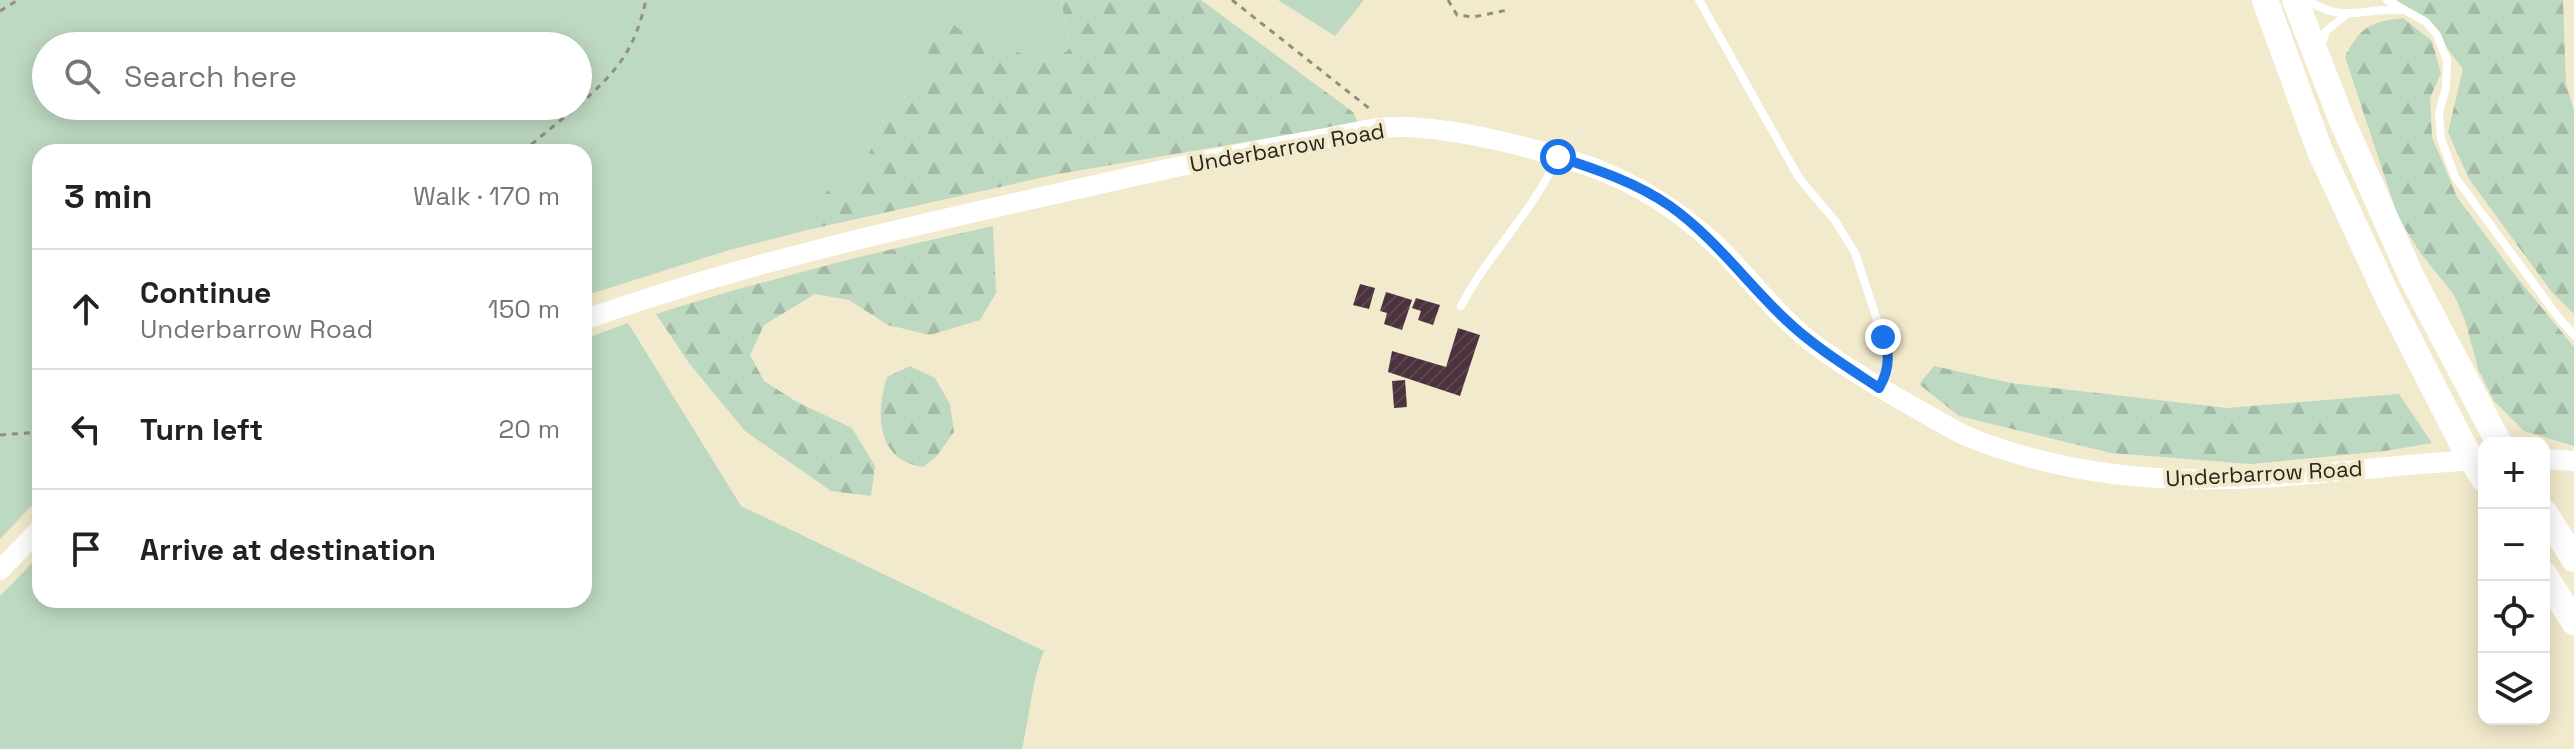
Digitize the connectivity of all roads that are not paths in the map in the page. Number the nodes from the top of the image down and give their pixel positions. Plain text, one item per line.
1 (1699, 0) edge
2 (2265, 0) edge
3 (2295, 0) edge
4 (2307, 0) edge
5 (2387, 0) edge
6 (2405, 11) junction
7 (2346, 15) junction
8 (2317, 58) junction
9 (1558, 157) junction
10 (1461, 306) dead end
11 (592, 317) edge
12 (2574, 335) edge
13 (1879, 388) junction
14 (2496, 437) edge
15 (2478, 460) edge
16 (2478, 469) edge
17 (2550, 521) edge
18 (32, 537) edge
19 (2574, 559) edge
20 (0, 570) edge
21 (2548, 581) edge
22 (2574, 622) edge

1 - 13 lane
2 - 16 highway
3 - 8 highway
4 - 7 lane
5 - 6 lane
6 - 7 lane
6 - 12 lane
7 - 8 lane
8 - 14 highway
9 - 10 lane
9 - 11 street, Underbarrow Road
9 - 13 street, Underbarrow Road
13 - 15 street, Underbarrow Road
17 - 19 highway
18 - 20 street
21 - 22 highway

